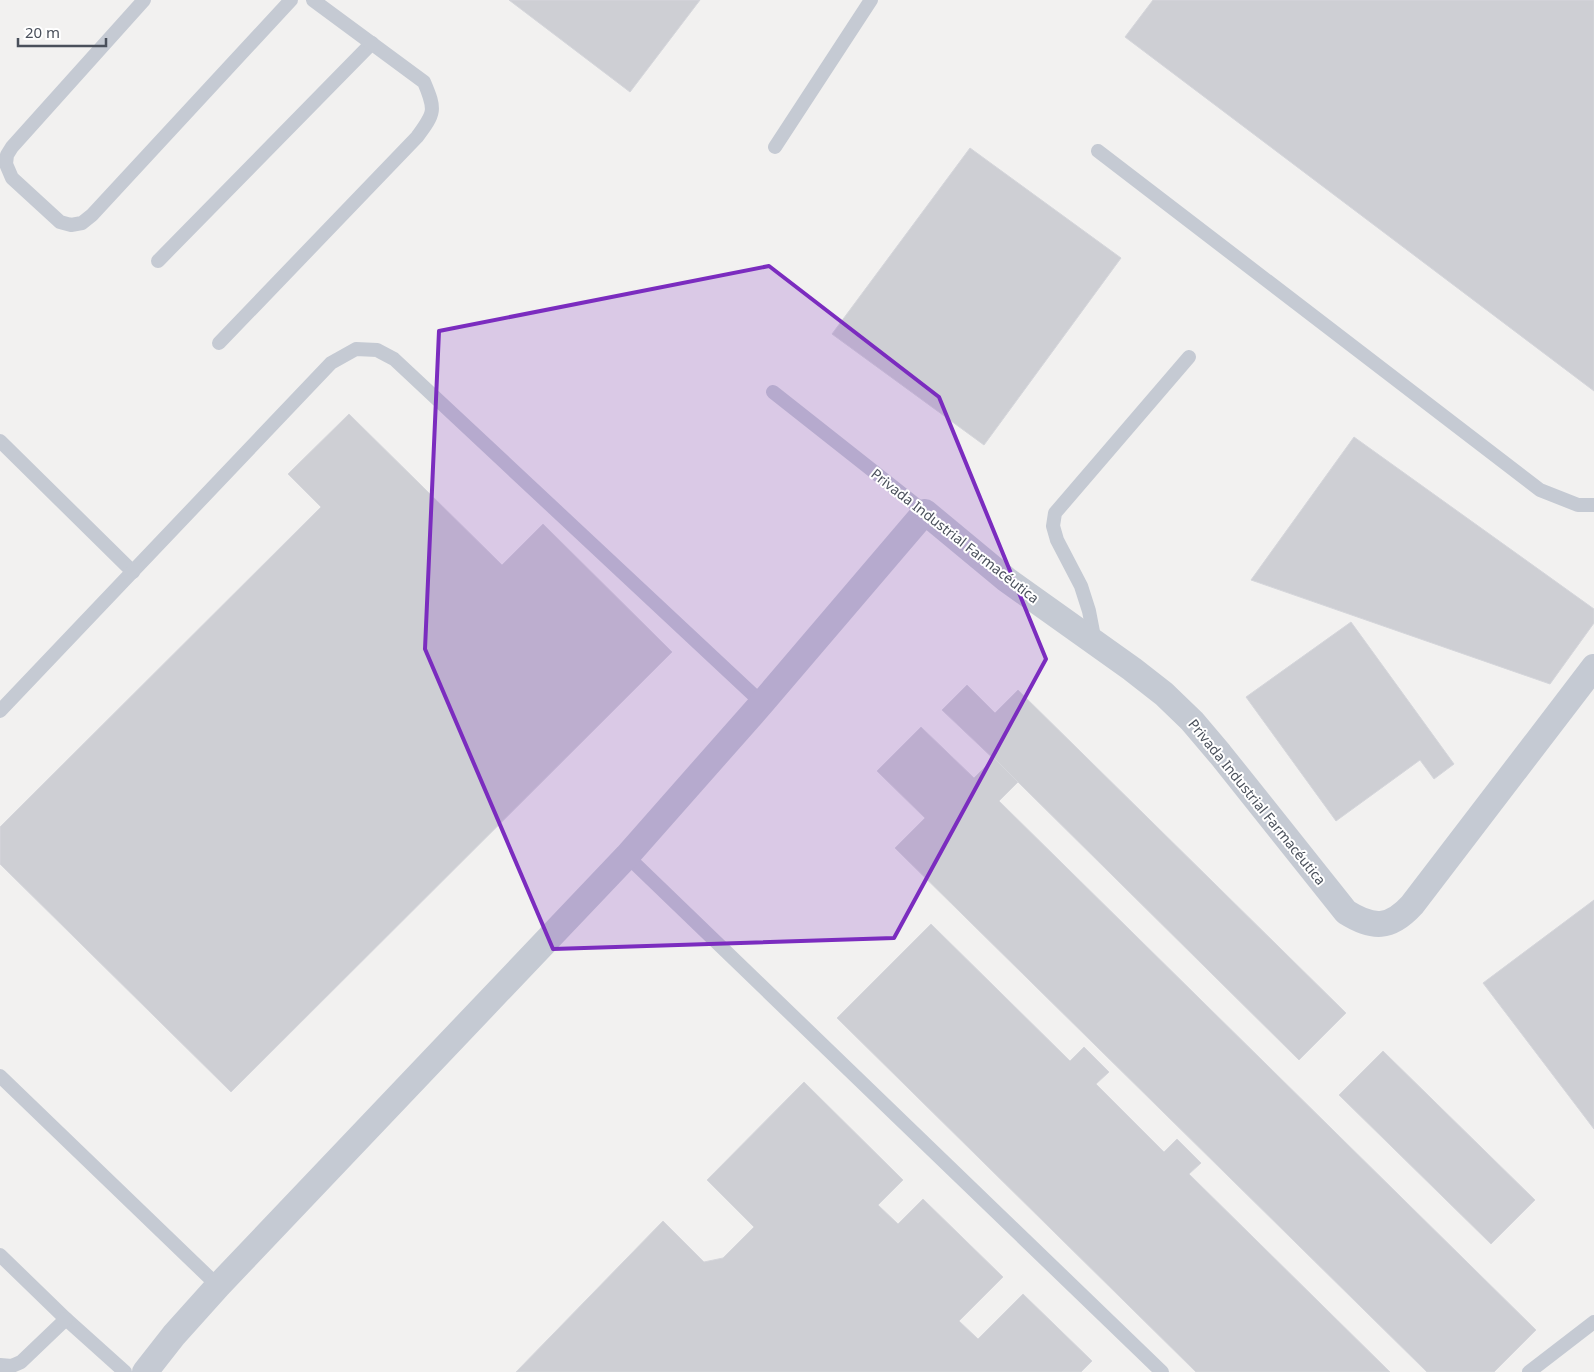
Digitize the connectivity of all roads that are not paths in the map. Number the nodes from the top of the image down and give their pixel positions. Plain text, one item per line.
1 (144, 0) edge
2 (291, 0) edge
3 (312, 0) edge
4 (871, 0) edge
5 (372, 43) junction
6 (776, 147) dead end
7 (1098, 151) dead end
8 (158, 262) dead end
9 (219, 343) dead end
10 (1189, 357) dead end
11 (773, 392) dead end
12 (0, 441) edge
13 (1594, 505) edge
14 (925, 512) junction
15 (132, 572) junction
16 (1096, 643) junction
17 (1594, 667) edge
18 (762, 703) junction
19 (0, 711) edge
20 (626, 856) junction
21 (0, 1076) edge
22 (0, 1255) edge
23 (218, 1286) junction
24 (66, 1319) junction
25 (1594, 1322) edge
26 (0, 1365) edge
27 (125, 1372) edge
28 (145, 1372) edge
29 (1162, 1372) edge
30 (1529, 1372) edge

1 - 2 lane
3 - 5 lane
4 - 6 lane
5 - 8 lane
5 - 9 lane
7 - 13 lane
10 - 16 lane
11 - 14 lane, Privada Industrial Farmacéutica
12 - 15 lane
14 - 16 street, Privada Industrial Farmacéutica
14 - 18 street
15 - 18 lane
15 - 19 lane
16 - 17 street, Privada Industrial Farmacéutica
18 - 20 street
20 - 23 street
20 - 29 lane
21 - 23 lane
22 - 24 lane
23 - 28 street
24 - 26 lane
24 - 27 lane
25 - 30 lane

